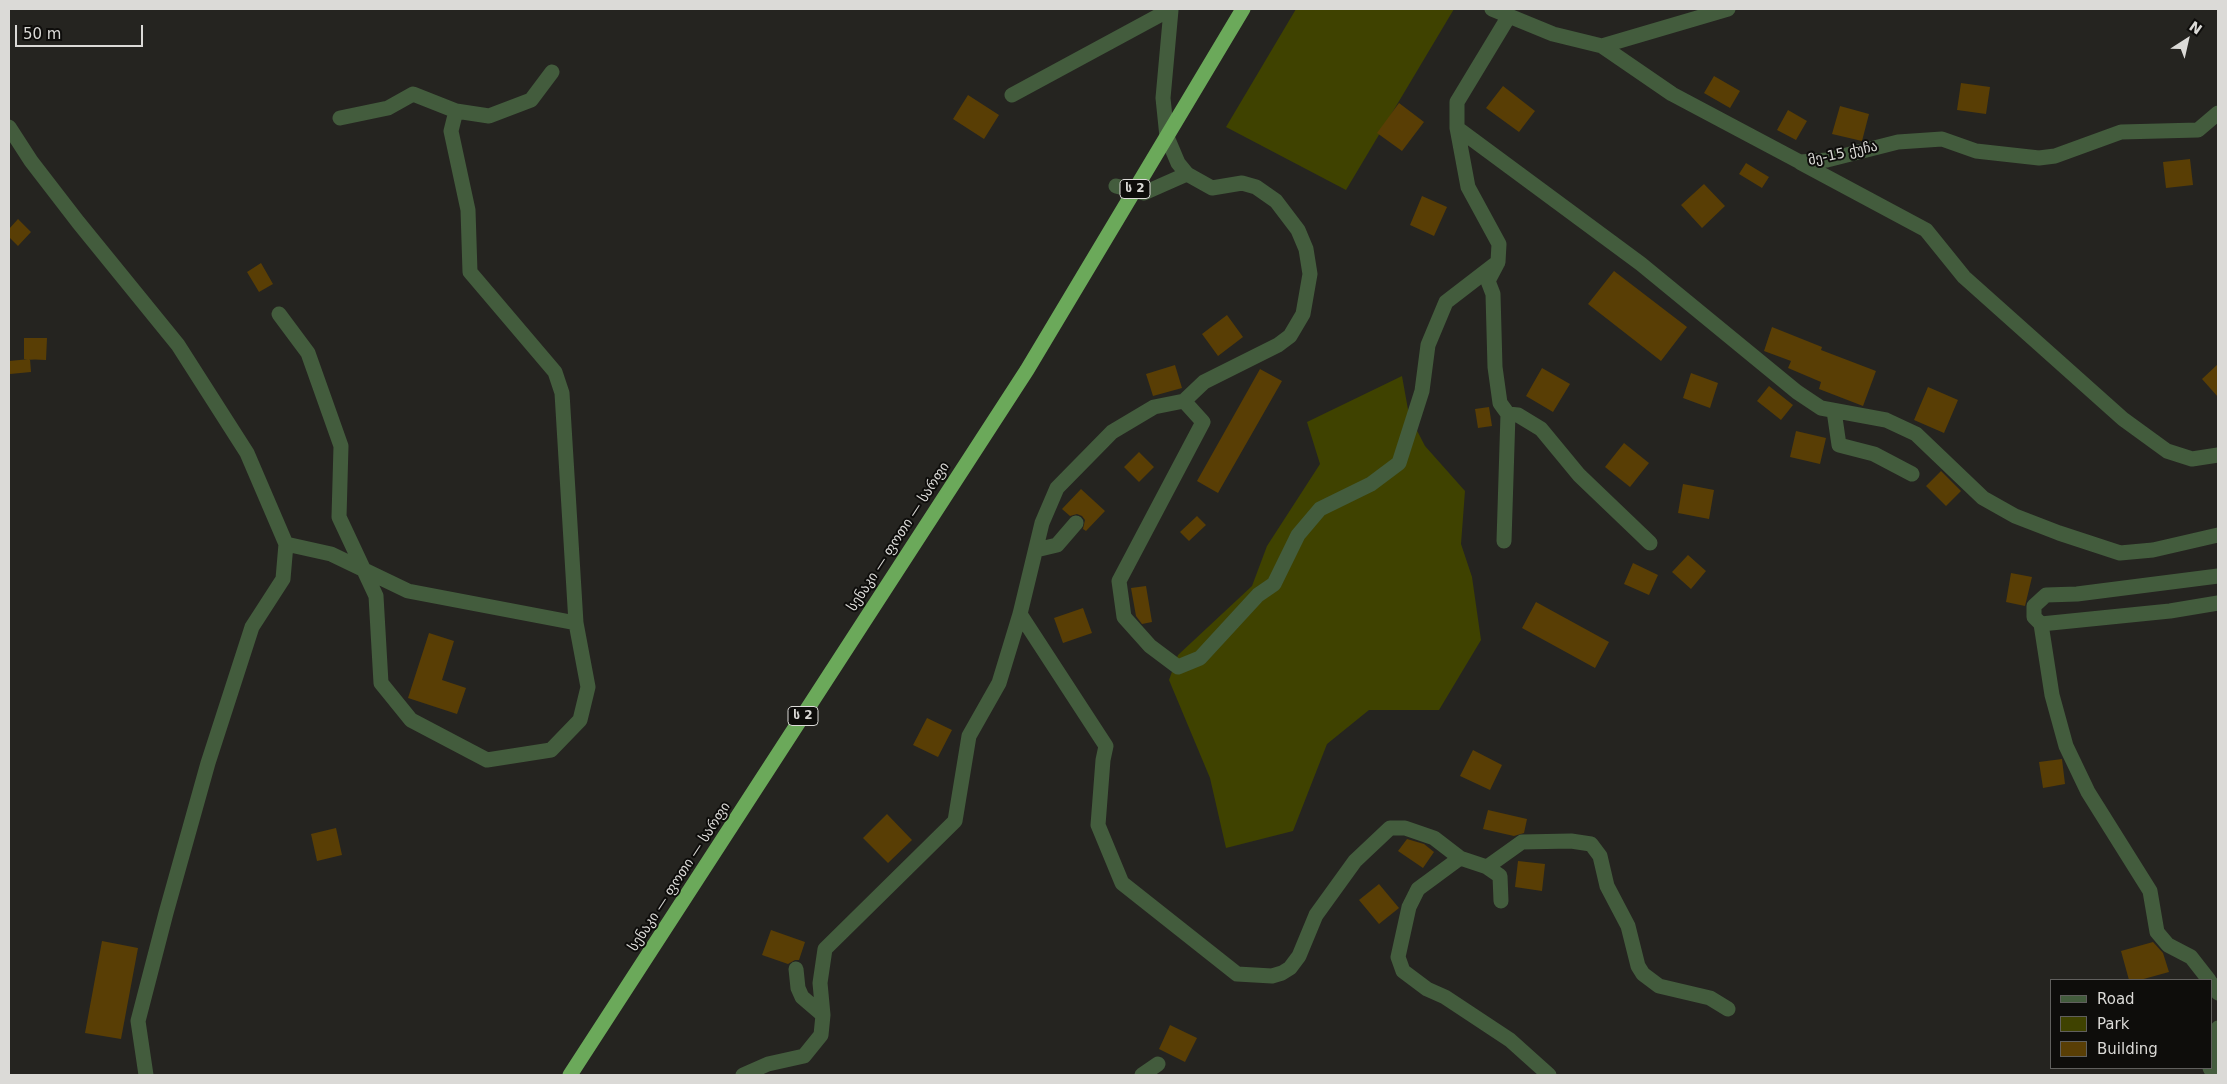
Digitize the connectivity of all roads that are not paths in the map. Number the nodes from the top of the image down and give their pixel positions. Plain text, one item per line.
1 (1171, 9) edge
2 (1244, 9) edge
3 (1492, 9) edge
4 (1728, 9) edge
5 (1509, 16) junction
6 (1602, 46) junction
7 (552, 72) dead end
8 (1012, 95) dead end
9 (456, 111) junction
10 (2218, 112) edge
11 (340, 118) dead end
12 (9, 127) edge
13 (1456, 128) junction
14 (1800, 162) junction
15 (1187, 174) junction
16 (1116, 186) dead end
17 (1498, 262) junction
18 (279, 314) dead end
19 (1184, 401) junction
20 (1834, 411) junction
21 (1508, 414) junction
22 (2218, 455) edge
23 (1912, 474) dead end
24 (1076, 523) dead end
25 (2218, 535) edge
26 (1504, 541) dead end
27 (286, 544) junction
28 (1650, 544) dead end
29 (1036, 550) junction
30 (363, 569) junction
31 (2218, 576) edge
32 (2218, 603) edge
33 (1020, 614) junction
34 (576, 623) junction
35 (2041, 624) junction
36 (1460, 858) junction
37 (1487, 867) junction
38 (1501, 900) dead end
39 (796, 969) dead end
40 (2208, 979) edge
41 (1728, 1009) dead end
42 (823, 1015) junction
43 (2218, 1028) edge
44 (2212, 1057) edge
45 (1158, 1064) dead end
46 (575, 1069) edge
47 (146, 1075) edge
48 (743, 1075) edge
49 (1142, 1075) edge
50 (1549, 1075) edge

1 - 8 street
1 - 15 street
2 - 46 highway, სენაკი — ფოთი — სარფი / ს 2
3 - 5 street, მე-15 ქუჩა
4 - 6 street
5 - 6 street, მე-15 ქუჩა
5 - 13 street
6 - 14 street, მე-15 ქუჩა
7 - 9 street
9 - 11 street
9 - 34 street
10 - 14 street, მე-15 ქუჩა
12 - 27 street
13 - 17 street
13 - 20 street
14 - 22 street
15 - 16 street
15 - 19 street
17 - 19 street
17 - 21 street
18 - 30 street
19 - 29 street
20 - 23 street
20 - 25 street
21 - 26 street
21 - 28 street
24 - 29 street
27 - 30 street
27 - 47 street
29 - 33 street
30 - 34 street
30 - 34 street
31 - 35 street
32 - 35 street
33 - 36 street
33 - 42 street
35 - 40 street
36 - 37 street
36 - 50 street
37 - 38 street
37 - 41 street
39 - 42 street
42 - 48 street
43 - 44 street
45 - 49 street

